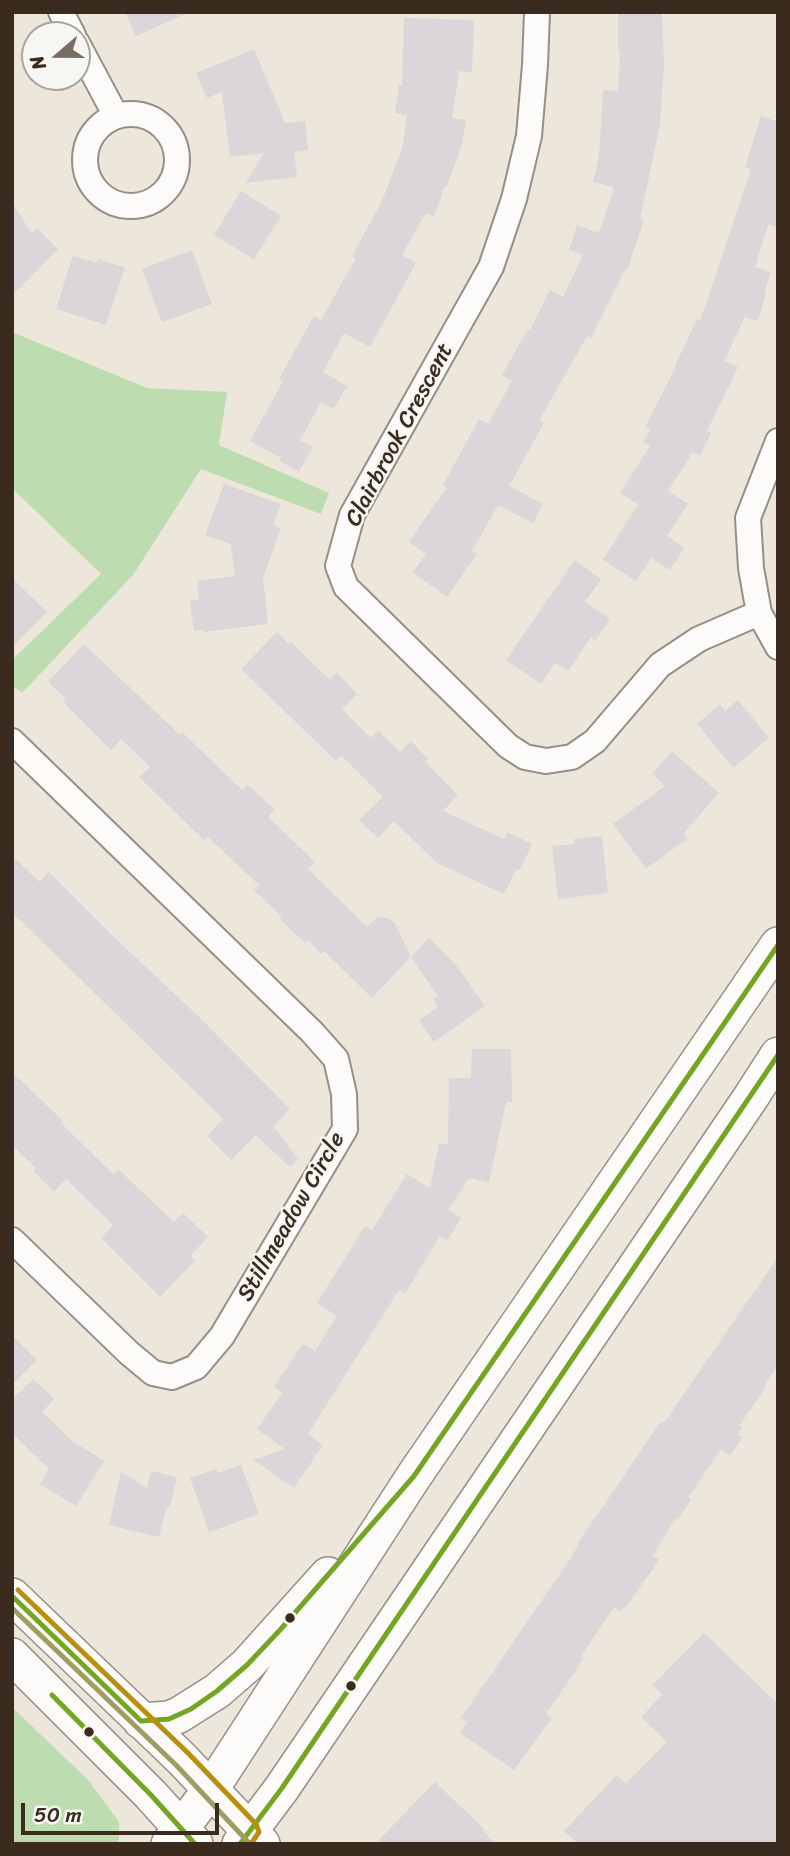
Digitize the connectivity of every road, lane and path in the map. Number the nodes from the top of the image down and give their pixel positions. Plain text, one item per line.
1 (537, 12) edge
2 (91, 70) edge
3 (116, 117) dead end
4 (778, 441) edge
5 (760, 613) junction
6 (778, 647) edge
7 (12, 741) edge
8 (778, 945) edge
9 (778, 1055) edge
10 (12, 1240) edge
11 (414, 1476) junction
12 (12, 1596) edge
13 (12, 1656) edge
14 (141, 1721) junction
15 (211, 1789) junction
16 (182, 1839) edge
17 (251, 1839) edge

1 - 5 street, Clairbrook Crescent
2 - 3 street
4 - 5 street
5 - 6 street
7 - 10 street, Stillmeadow Circle
8 - 11 main road
9 - 17 main road
11 - 14 main road
11 - 15 main road
12 - 14 main road
13 - 16 main road
14 - 15 main road
15 - 16 main road
15 - 17 main road

